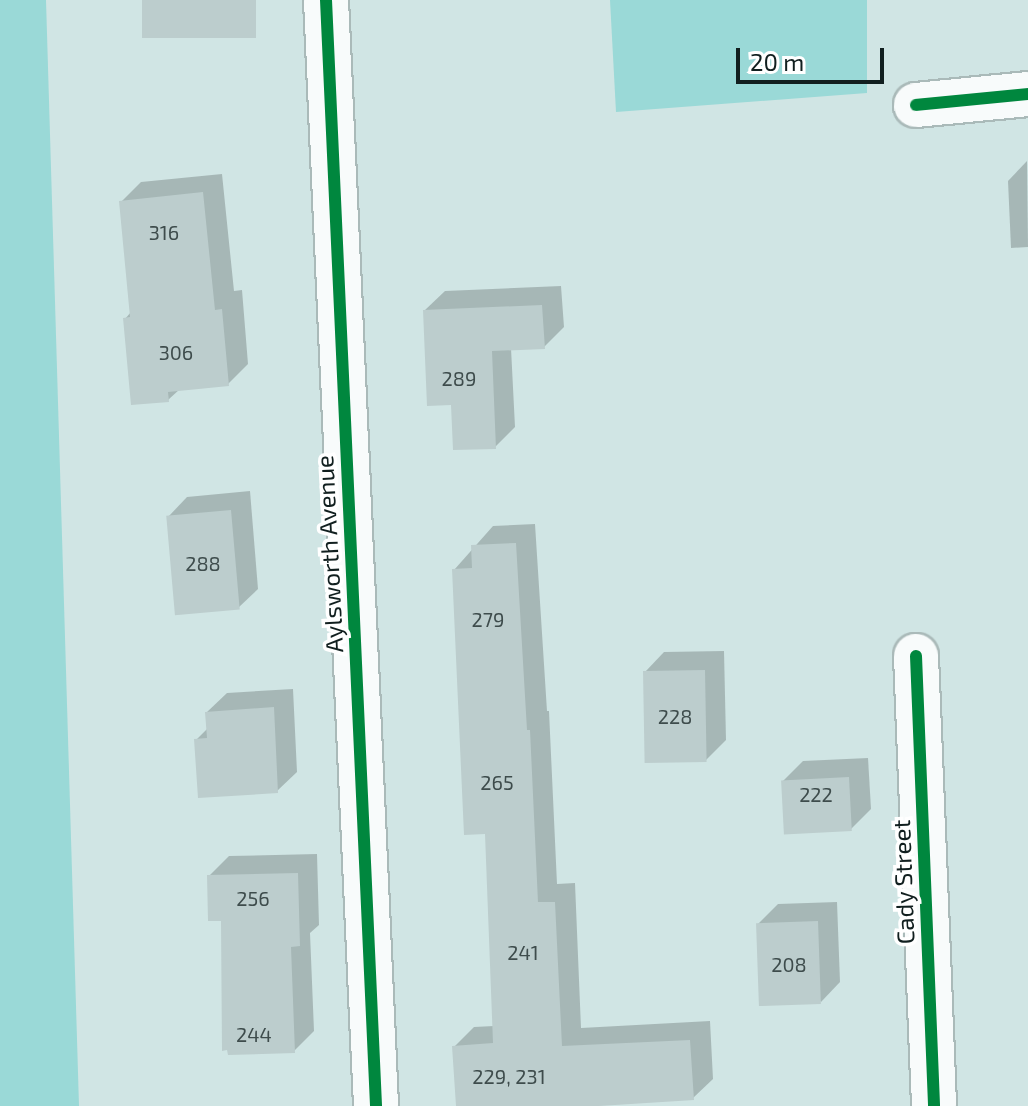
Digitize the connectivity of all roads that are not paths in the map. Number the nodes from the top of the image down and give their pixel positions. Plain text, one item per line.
1 (326, 0) edge
2 (1028, 94) edge
3 (916, 105) dead end
4 (916, 656) dead end
5 (376, 1106) edge
6 (934, 1106) edge

1 - 5 street, Aylsworth Avenue
2 - 3 street
4 - 6 street, Cady Street

